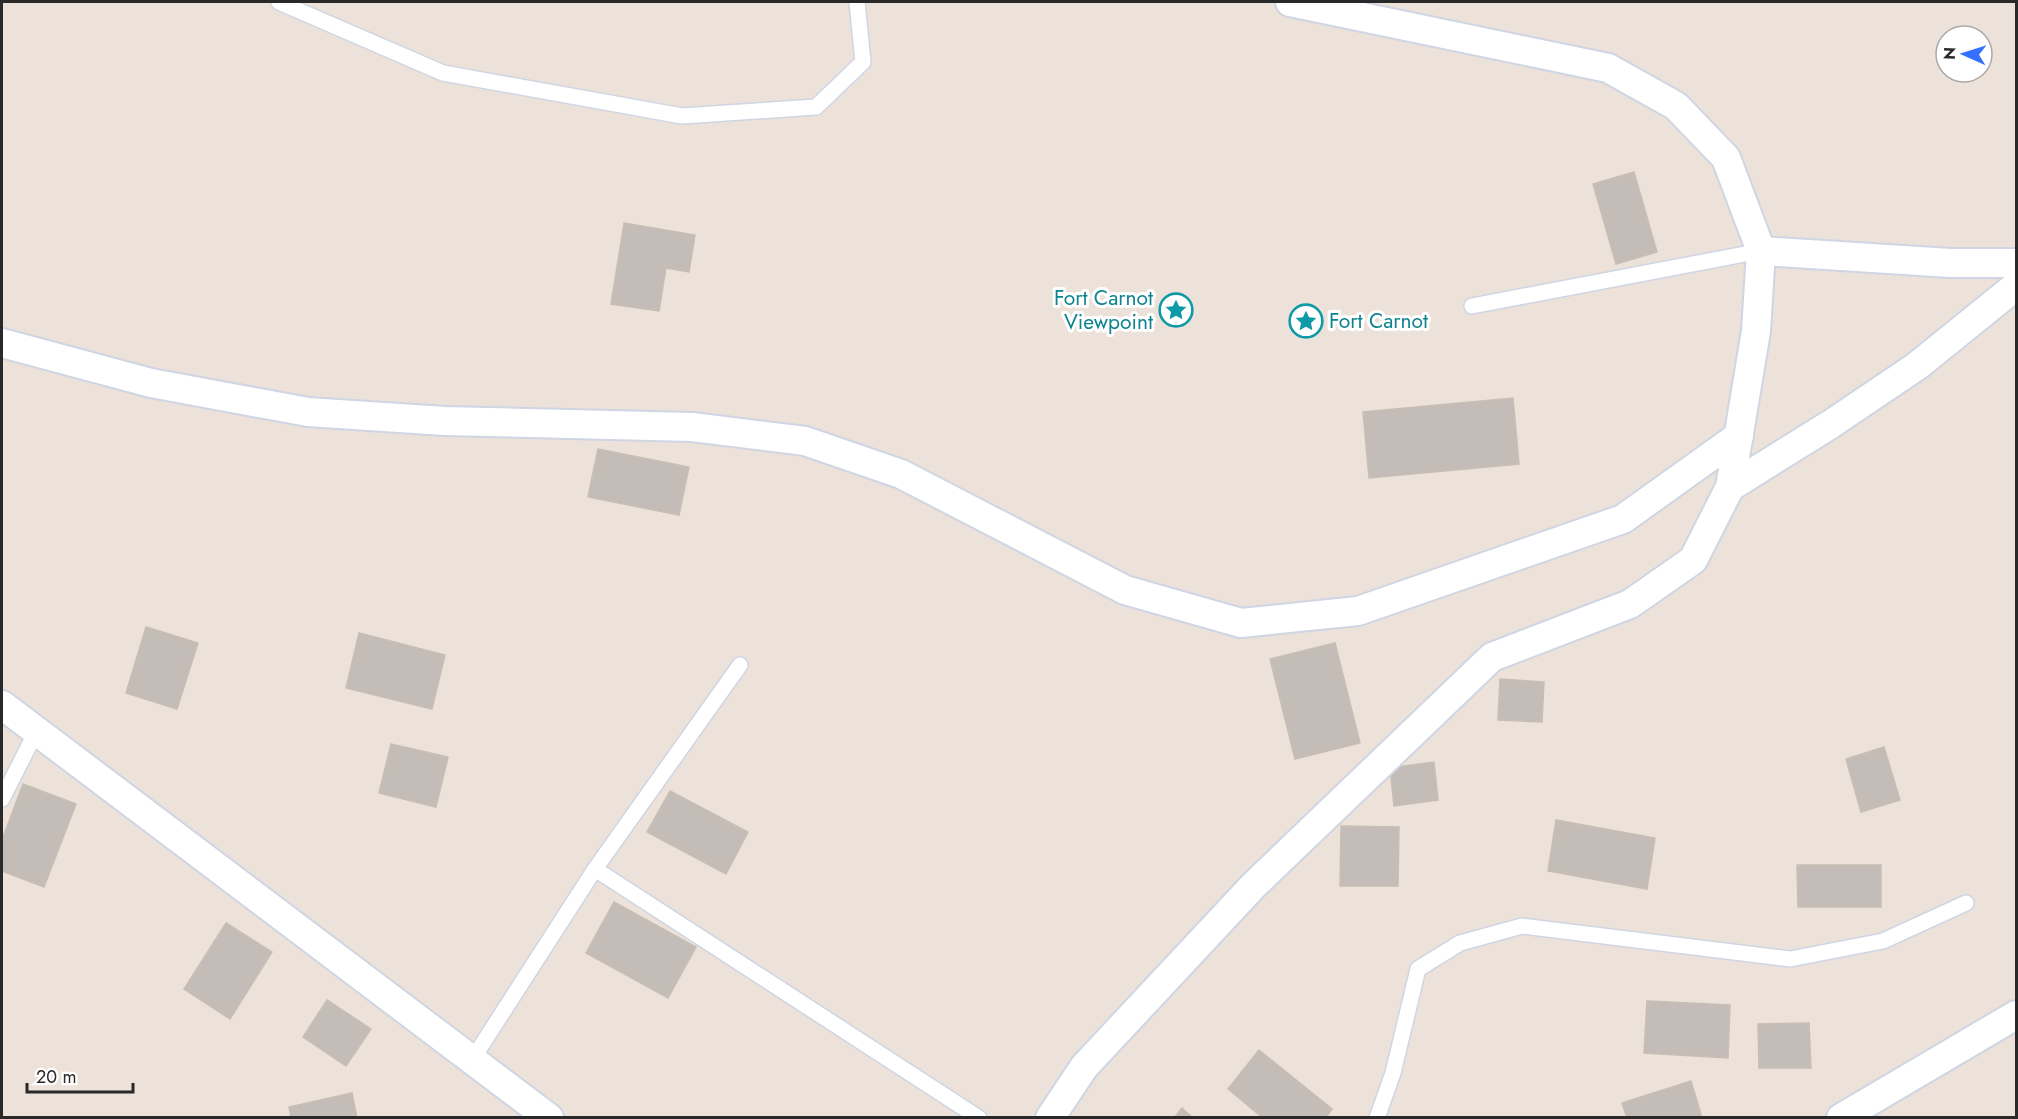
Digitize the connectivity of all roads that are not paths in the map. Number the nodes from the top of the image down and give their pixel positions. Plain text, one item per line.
1 (279, 2) edge
2 (857, 2) edge
3 (1290, 2) edge
4 (1761, 251) junction
5 (2016, 263) edge
6 (2016, 286) edge
7 (1473, 306) dead end
8 (2, 343) edge
9 (1739, 436) junction
10 (1730, 487) junction
11 (740, 665) dead end
12 (2, 705) edge
13 (37, 730) junction
14 (2, 799) edge
15 (595, 869) junction
16 (1965, 903) dead end
17 (2016, 1015) edge
18 (472, 1060) junction
19 (549, 1118) edge
20 (979, 1118) edge
21 (1050, 1118) edge
22 (1377, 1118) edge
23 (1841, 1118) edge

1 - 2 lane
3 - 4 street
4 - 5 street
4 - 7 lane
4 - 9 street
6 - 10 street
8 - 9 street
9 - 10 street
10 - 21 street
11 - 15 lane
12 - 13 street
13 - 14 lane
13 - 18 street
15 - 18 lane
15 - 20 lane
16 - 22 lane
17 - 23 street
18 - 19 street

